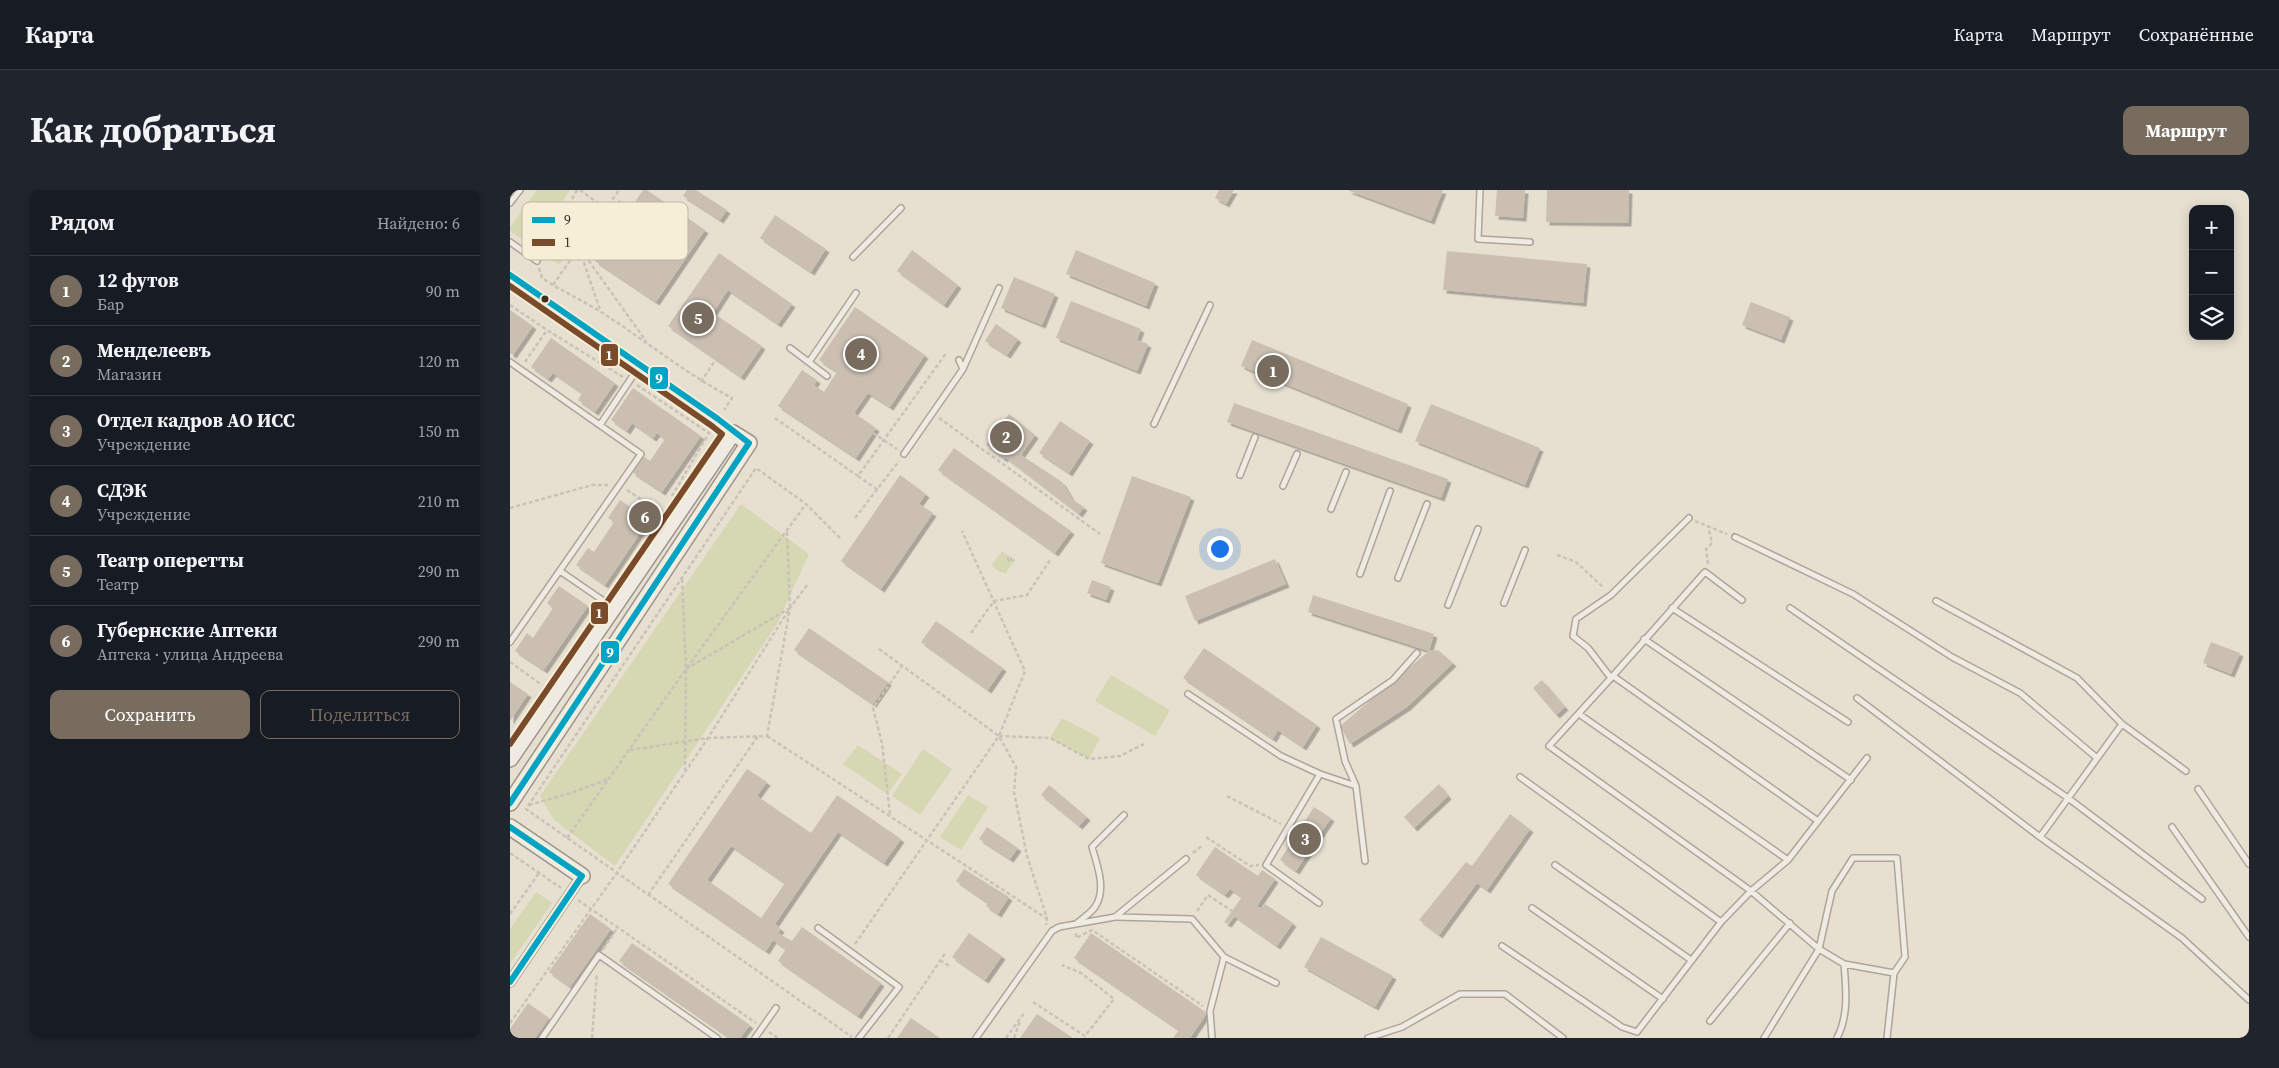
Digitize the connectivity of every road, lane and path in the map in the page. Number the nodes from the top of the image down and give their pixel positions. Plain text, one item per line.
1 (520, 190) edge
2 (578, 190) edge
3 (619, 190) edge
4 (1480, 190) edge
5 (571, 202) edge
6 (596, 202) edge
7 (611, 202) edge
8 (510, 203) edge
9 (901, 208) dead end
10 (510, 242) edge
11 (1530, 242) dead end
12 (521, 250) edge
13 (853, 257) dead end
14 (570, 260) edge
15 (583, 260) edge
16 (588, 260) edge
17 (538, 261) edge
18 (553, 285) junction
19 (999, 288) dead end
20 (856, 293) dead end
21 (510, 305) edge
22 (1210, 305) dead end
23 (600, 312) junction
24 (547, 330) junction
25 (648, 344) junction
26 (790, 348) dead end
27 (947, 352) dead end
28 (716, 359) dead end
29 (959, 360) dead end
30 (510, 362) edge
31 (809, 362) junction
32 (640, 365) dead end
33 (520, 369) junction
34 (963, 369) junction
35 (827, 376) dead end
36 (629, 380) junction
37 (701, 382) junction
38 (724, 410) dead end
39 (934, 414) junction
40 (774, 418) dead end
41 (1154, 424) dead end
42 (600, 425) junction
43 (709, 433) dead end
44 (873, 433) dead end
45 (1255, 437) dead end
46 (883, 440) junction
47 (904, 454) junction
48 (1297, 454) dead end
49 (1346, 472) dead end
50 (1240, 475) dead end
51 (858, 476) junction
52 (620, 485) junction
53 (1283, 486) dead end
54 (878, 490) junction
55 (1390, 491) dead end
56 (806, 504) junction
57 (1427, 504) dead end
58 (510, 508) edge
59 (1331, 509) dead end
60 (661, 513) dead end
61 (854, 518) dead end
62 (1689, 518) joint
63 (1708, 526) junction
64 (1478, 529) dead end
65 (962, 531) dead end
66 (787, 532) junction
67 (1100, 534) dead end
68 (1735, 537) joint
69 (840, 538) dead end
70 (1525, 550) dead end
71 (1557, 555) dead end
72 (1050, 560) dead end
73 (560, 571) junction
74 (1705, 572) junction
75 (1360, 574) dead end
76 (682, 577) junction
77 (1398, 578) dead end
78 (808, 584) dead end
79 (1611, 595) junction
80 (1742, 600) dead end
81 (1936, 601) dead end
82 (994, 602) junction
83 (1504, 603) dead end
84 (1448, 605) dead end
85 (614, 607) junction
86 (790, 608) junction
87 (1672, 608) junction
88 (1790, 608) dead end
89 (971, 634) dead end
90 (1644, 639) junction
91 (510, 642) edge
92 (879, 649) dead end
93 (1417, 653) dead end
94 (510, 662) edge
95 (902, 666) junction
96 (686, 669) junction
97 (1612, 677) junction
98 (542, 685) dead end
99 (1188, 694) dead end
100 (1857, 698) dead end
101 (1579, 714) junction
102 (1848, 722) dead end
103 (2122, 724) junction
104 (758, 736) junction
105 (767, 736) junction
106 (999, 736) junction
107 (708, 738) junction
108 (687, 742) junction
109 (1144, 744) dead end
110 (630, 750) junction
111 (1867, 758) dead end
112 (2097, 758) junction
113 (510, 759) edge
114 (686, 770) junction
115 (2186, 771) dead end
116 (1320, 774) junction
117 (1520, 777) dead end
118 (610, 778) junction
119 (1851, 780) junction
120 (1356, 786) junction
121 (2198, 789) dead end
122 (1227, 796) dead end
123 (2068, 798) junction
124 (510, 803) edge
125 (529, 805) junction
126 (890, 815) junction
127 (1124, 815) dead end
128 (1818, 821) junction
129 (510, 827) edge
130 (2172, 827) dead end
131 (1289, 828) junction
132 (1206, 837) dead end
133 (2040, 837) junction
134 (567, 839) junction
135 (927, 839) junction
136 (1204, 845) dead end
137 (510, 853) edge
138 (1186, 859) joint
139 (1788, 860) junction
140 (1365, 861) dead end
141 (2249, 864) edge
142 (1256, 865) dead end
143 (1555, 865) dead end
144 (539, 873) junction
145 (616, 874) junction
146 (582, 876) joint
147 (1752, 891) junction
148 (570, 894) junction
149 (647, 896) junction
150 (2202, 900) dead end
151 (1319, 903) dead end
152 (590, 908) junction
153 (1532, 908) dead end
154 (1232, 911) dead end
155 (510, 914) edge
156 (1047, 918) junction
157 (1115, 918) junction
158 (1192, 919) junction
159 (1721, 922) junction
160 (1075, 924) junction
161 (1790, 924) junction
162 (618, 927) junction
163 (818, 928) dead end
164 (2249, 937) edge
165 (1076, 938) dead end
166 (1041, 946) junction
167 (1502, 946) dead end
168 (1819, 949) junction
169 (850, 951) junction
170 (946, 952) dead end
171 (599, 955) junction
172 (1224, 957) junction
173 (940, 960) junction
174 (1691, 960) junction
175 (1062, 964) dead end
176 (1844, 964) junction
177 (949, 966) dead end
178 (1894, 973) junction
179 (510, 982) edge
180 (1276, 983) dead end
181 (1663, 999) junction
182 (2249, 1000) edge
183 (1033, 1002) dead end
184 (776, 1008) dead end
185 (1210, 1011) junction
186 (1710, 1021) dead end
187 (510, 1023) edge
188 (762, 1028) junction
189 (542, 1038) edge
190 (592, 1038) edge
191 (717, 1038) edge
192 (755, 1038) edge
193 (778, 1038) edge
194 (853, 1038) edge
195 (859, 1038) edge
196 (888, 1038) edge
197 (976, 1038) edge
198 (1006, 1038) edge
199 (1014, 1038) edge
200 (1212, 1038) edge
201 (1368, 1038) edge
202 (1563, 1038) edge
203 (1764, 1038) edge
204 (1837, 1038) edge
205 (1887, 1038) edge

1 - 8 lane
2 - 5 path
2 - 6 path
3 - 7 path
4 - 11 lane
9 - 13 lane
10 - 12 lane
14 - 18 path
15 - 23 path
16 - 25 path
17 - 18 path
18 - 23 path
19 - 34 lane
20 - 31 lane
21 - 24 path
22 - 41 lane
23 - 25 path
24 - 33 path
24 - 36 path
25 - 37 path
26 - 31 lane
27 - 46 path
28 - 37 path
29 - 34 lane
30 - 33 lane
31 - 35 lane
32 - 36 lane
33 - 42 lane
34 - 39 lane
36 - 42 lane
36 - 43 path
37 - 38 path
39 - 47 lane
39 - 67 path
40 - 51 path
42 - 52 lane
44 - 46 path
45 - 50 lane
46 - 47 path
46 - 51 path
47 - 54 path
48 - 53 lane
49 - 59 lane
51 - 54 path
52 - 58 path
52 - 60 path
52 - 73 lane
54 - 61 path
55 - 75 lane
56 - 66 path
56 - 69 path
56 - 76 path
57 - 77 lane
62 - 63 path
62 - 79 lane
63 - 68 path
63 - 74 path
64 - 84 lane
65 - 82 path
66 - 86 path
66 - 96 path
68 - 112 lane
70 - 83 lane
71 - 79 path
72 - 82 path
73 - 85 lane
73 - 91 lane
74 - 80 lane
74 - 87 lane
76 - 96 path
76 - 125 path
78 - 86 path
79 - 97 lane
81 - 103 lane
82 - 89 path
82 - 106 path
85 - 113 street
85 - 124 street
86 - 96 path
86 - 105 path
86 - 107 path
87 - 90 lane
87 - 102 lane
88 - 123 lane
90 - 97 lane
90 - 119 lane
92 - 95 path
93 - 120 lane
94 - 98 path
95 - 106 path
95 - 126 path
96 - 108 path
96 - 110 path
97 - 101 lane
97 - 128 lane
99 - 116 lane
100 - 133 lane
101 - 139 lane
101 - 147 lane
103 - 112 lane
103 - 115 lane
104 - 105 path
104 - 107 path
104 - 149 path
105 - 126 path
106 - 109 path
106 - 135 path
106 - 156 path
107 - 108 path
107 - 114 path
108 - 110 path
108 - 114 path
110 - 118 path
111 - 119 lane
112 - 123 lane
114 - 145 path
116 - 120 lane
116 - 131 lane
117 - 159 lane
118 - 125 path
118 - 134 path
119 - 128 lane
120 - 140 lane
121 - 141 lane
122 - 131 path
123 - 133 lane
123 - 150 lane
125 - 134 path
126 - 135 path
127 - 160 lane
128 - 139 lane
129 - 146 street
130 - 164 lane
131 - 151 lane
132 - 142 path
133 - 182 lane
134 - 145 path
135 - 156 path
135 - 169 path
136 - 138 path
137 - 144 path
138 - 157 lane
139 - 147 lane
143 - 174 lane
144 - 148 path
144 - 155 path
145 - 149 path
145 - 152 path
146 - 148 street
147 - 159 lane
147 - 161 lane
148 - 152 path
148 - 179 street
149 - 194 path
152 - 162 path
152 - 187 path
153 - 181 lane
154 - 158 path
156 - 166 path
157 - 158 lane
157 - 160 lane
158 - 172 lane
159 - 174 lane
160 - 166 lane
161 - 168 lane
161 - 186 lane
162 - 171 path
162 - 188 path
163 - 169 lane
165 - 185 path
166 - 197 lane
167 - 181 lane
168 - 176 lane
168 - 178 lane
168 - 203 lane
169 - 195 lane
170 - 173 path
171 - 189 lane
171 - 190 path
171 - 191 lane
172 - 180 lane
172 - 185 lane
173 - 177 path
173 - 196 path
174 - 181 lane
175 - 183 path
176 - 178 lane
176 - 204 lane
178 - 205 lane
184 - 188 lane
185 - 200 lane
188 - 192 lane
188 - 193 path
198 - 199 path
201 - 202 lane

